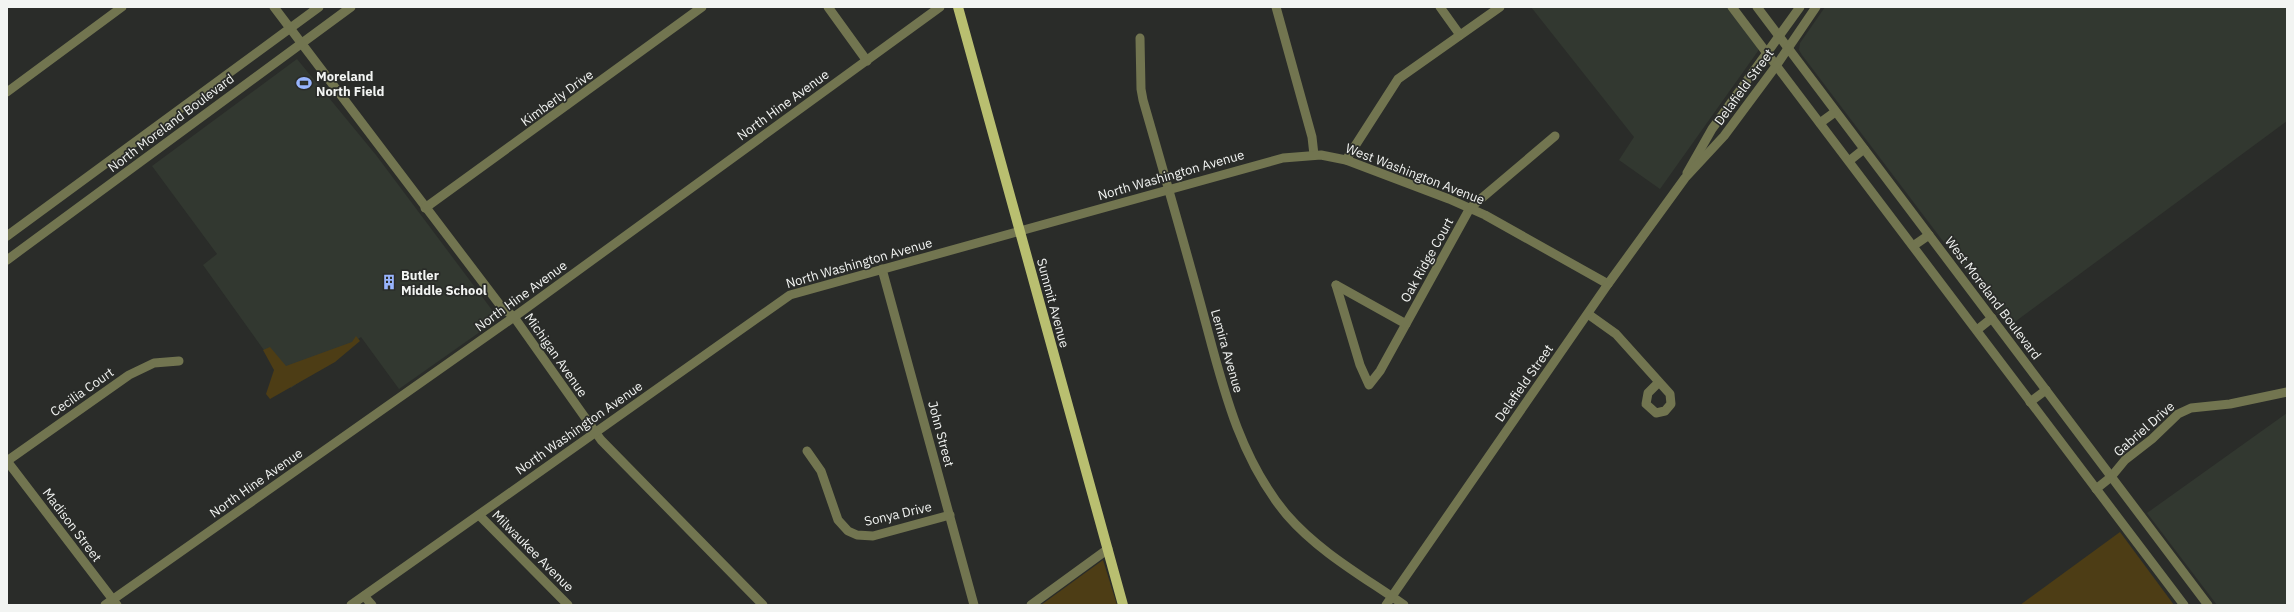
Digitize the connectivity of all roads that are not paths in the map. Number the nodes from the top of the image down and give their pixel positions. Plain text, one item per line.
1 (122, 7) edge
2 (274, 7) edge
3 (320, 7) edge
4 (702, 7) edge
5 (828, 7) edge
6 (940, 7) edge
7 (958, 7) edge
8 (1276, 7) edge
9 (1440, 7) edge
10 (1500, 7) edge
11 (1732, 7) edge
12 (1757, 7) edge
13 (1800, 7) edge
14 (1816, 7) edge
15 (345, 9) edge
16 (290, 29) junction
17 (1460, 35) junction
18 (1779, 36) junction
19 (1140, 38) dead end
20 (301, 43) junction
21 (1788, 48) junction
22 (1766, 52) junction
23 (867, 60) junction
24 (243, 64) junction
25 (1776, 66) junction
26 (253, 78) junction
27 (7, 92) edge
28 (1737, 94) junction
29 (1749, 102) junction
30 (1835, 112) junction
31 (1820, 123) junction
32 (1712, 128) junction
33 (1555, 136) dead end
34 (1724, 136) junction
35 (1864, 150) junction
36 (1314, 155) junction
37 (1346, 160) junction
38 (1849, 161) junction
39 (1685, 178) junction
40 (1168, 190) junction
41 (425, 208) junction
42 (1470, 208) junction
43 (1020, 230) junction
44 (1929, 235) junction
45 (7, 236) edge
46 (1913, 246) junction
47 (7, 260) edge
48 (882, 269) junction
49 (1608, 284) junction
50 (1588, 314) junction
51 (514, 317) junction
52 (1992, 318) junction
53 (1406, 324) junction
54 (1977, 330) junction
55 (179, 361) dead end
56 (1659, 382) dead end
57 (2046, 390) junction
58 (2287, 392) edge
59 (2030, 402) junction
60 (595, 432) junction
61 (806, 451) dead end
62 (7, 461) edge
63 (2112, 477) junction
64 (2096, 489) junction
65 (479, 515) junction
66 (950, 515) junction
67 (1108, 549) junction
68 (364, 596) junction
69 (1392, 597) junction
70 (112, 603) edge
71 (352, 605) edge
72 (372, 605) edge
73 (568, 605) edge
74 (763, 605) edge
75 (974, 605) edge
76 (1031, 605) edge
77 (1123, 605) edge
78 (1386, 605) edge
79 (1404, 605) edge
80 (2184, 605) edge
81 (2208, 605) edge

1 - 27 street
2 - 16 street, Michigan Avenue
3 - 16 street, North Moreland Boulevard
4 - 41 street, Kimberly Drive
5 - 23 street
6 - 23 street, North Hine Avenue
7 - 43 main road, Summit Avenue
8 - 36 street
9 - 17 street
10 - 17 street
11 - 22 street
12 - 18 street, West Moreland Boulevard
13 - 18 street, Delafield Street
14 - 21 street, Delafield Street
15 - 20 street, North Moreland Boulevard
16 - 20 street, Michigan Avenue
16 - 24 street, North Moreland Boulevard
17 - 37 street
18 - 21 street, West Moreland Boulevard
18 - 22 street, Delafield Street
19 - 40 street, Lemira Avenue
20 - 26 street, North Moreland Boulevard
20 - 41 street, Michigan Avenue
21 - 25 street, Delafield Street
21 - 30 street, West Moreland Boulevard
22 - 25 street
22 - 28 street, Delafield Street
23 - 51 street, North Hine Avenue
24 - 26 street
24 - 45 street, North Moreland Boulevard
25 - 29 street, Delafield Street
25 - 31 street
26 - 47 street, North Moreland Boulevard
28 - 29 street
28 - 32 street, Delafield Street
29 - 34 street, Delafield Street
30 - 31 street
30 - 35 street, West Moreland Boulevard
31 - 38 street
32 - 34 street
32 - 39 street, Delafield Street
33 - 42 street
34 - 39 street, Delafield Street
35 - 38 street
35 - 44 street, West Moreland Boulevard
36 - 37 street, West Washington Avenue
36 - 40 street, North Washington Avenue
37 - 42 street, West Washington Avenue
38 - 46 street
39 - 49 street, Delafield Street
40 - 43 street, North Washington Avenue
40 - 69 street, Lemira Avenue
41 - 51 street, Michigan Avenue
42 - 49 street, West Washington Avenue
42 - 53 street, Oak Ridge Court
43 - 48 street, North Washington Avenue
43 - 67 main road, Summit Avenue
44 - 46 street
44 - 52 street, West Moreland Boulevard
46 - 54 street
48 - 60 street, North Washington Avenue
48 - 66 street, John Street
49 - 50 street, Delafield Street
50 - 56 street
50 - 69 street, Delafield Street
51 - 60 street, Michigan Avenue
51 - 70 street, North Hine Avenue
52 - 54 street
52 - 57 street, West Moreland Boulevard
53 - 53 street, Oak Ridge Court
54 - 59 street
55 - 62 street, Cecilia Court
57 - 59 street
57 - 63 street, West Moreland Boulevard
58 - 63 street, Gabriel Drive
59 - 64 street
60 - 65 street, North Washington Avenue
60 - 74 street, Michigan Avenue
61 - 66 street, Sonya Drive
62 - 70 street, Madison Street
63 - 64 street, Gabriel Drive
63 - 81 street, West Moreland Boulevard
64 - 80 street
65 - 68 street, North Washington Avenue
65 - 73 street, Milwaukee Avenue
66 - 75 street, John Street
67 - 76 street
67 - 77 main road, Summit Avenue
68 - 71 street, North Washington Avenue
68 - 72 street
69 - 78 street, Delafield Street
69 - 79 street, Lemira Avenue

